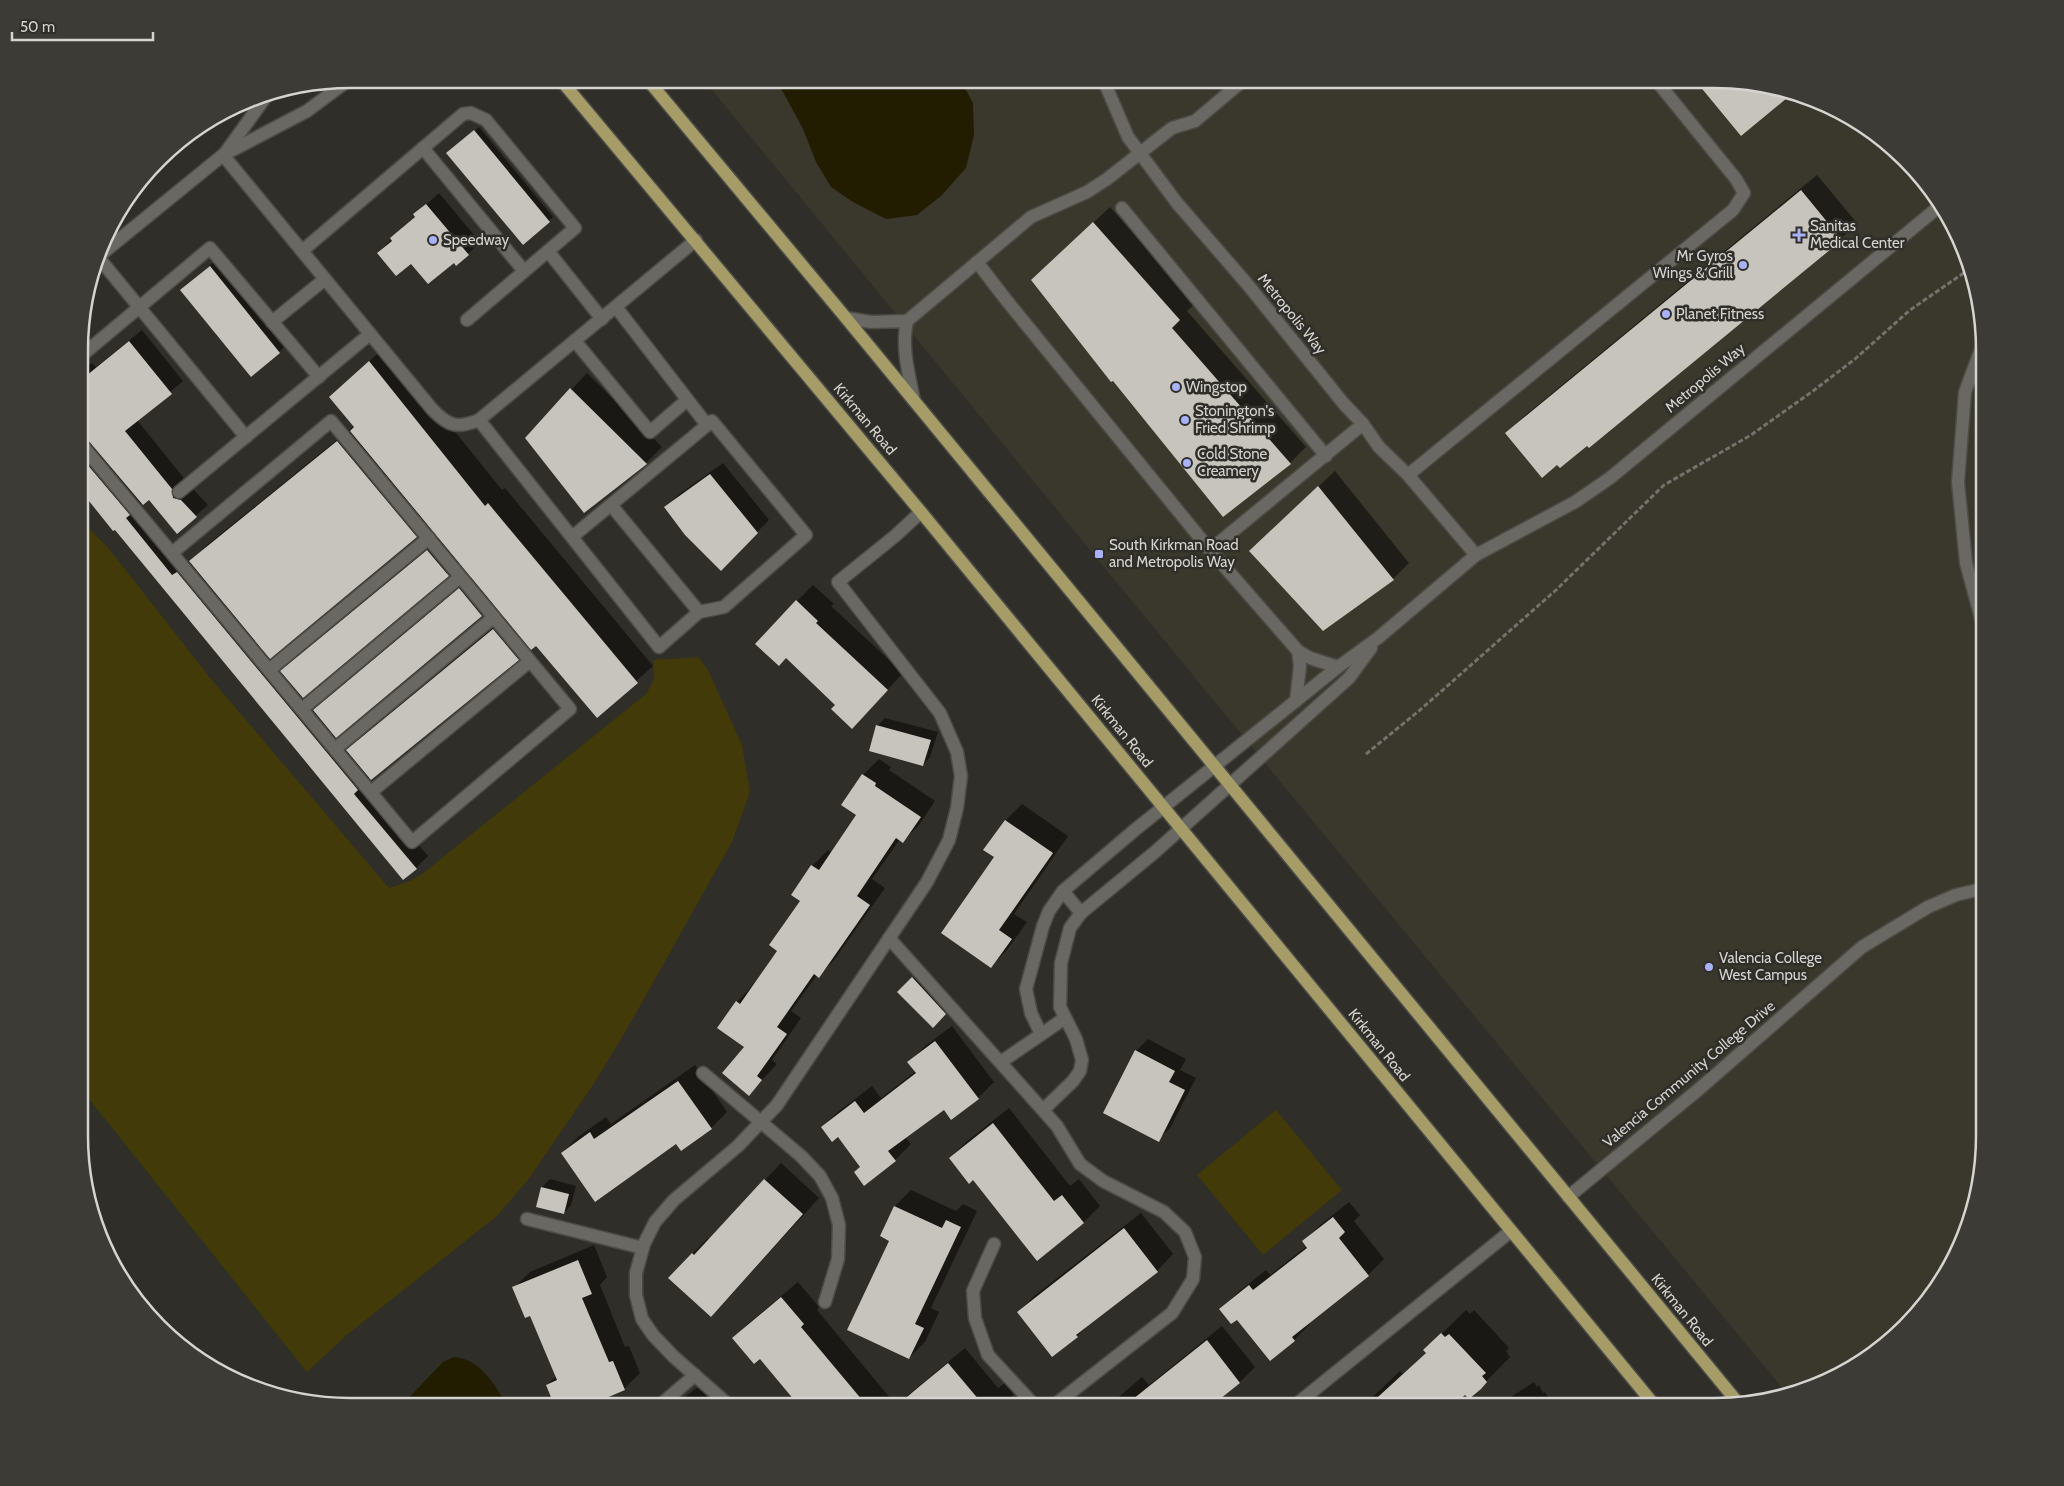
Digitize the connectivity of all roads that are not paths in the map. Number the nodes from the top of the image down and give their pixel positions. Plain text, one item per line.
1 (338, 88) edge
2 (568, 88) edge
3 (654, 88) edge
4 (1107, 88) edge
5 (1234, 88) edge
6 (1662, 88) edge
7 (262, 102) edge
8 (423, 148) junction
9 (1140, 153) junction
10 (223, 156) junction
11 (1122, 208) dead end
12 (1935, 210) edge
13 (696, 240) junction
14 (106, 251) edge
15 (302, 251) junction
16 (548, 251) junction
17 (102, 261) edge
18 (977, 262) junction
19 (524, 271) junction
20 (324, 279) junction
21 (140, 307) junction
22 (616, 307) junction
23 (846, 318) junction
24 (602, 319) junction
25 (466, 320) dead end
26 (907, 321) junction
27 (272, 322) junction
28 (370, 334) junction
29 (575, 341) junction
30 (88, 350) edge
31 (1976, 362) edge
32 (319, 377) junction
33 (688, 400) junction
34 (914, 401) junction
35 (479, 420) junction
36 (1363, 424) junction
37 (708, 425) junction
38 (246, 437) junction
39 (88, 452) edge
40 (1326, 456) junction
41 (1408, 475) junction
42 (179, 492) dead end
43 (611, 505) junction
44 (921, 512) junction
45 (572, 537) junction
46 (429, 538) junction
47 (1210, 550) junction
48 (172, 553) junction
49 (1476, 555) junction
50 (460, 577) junction
51 (1976, 600) edge
52 (700, 612) junction
53 (494, 617) junction
54 (1378, 638) junction
55 (1298, 651) junction
56 (530, 661) junction
57 (1338, 667) junction
58 (269, 670) junction
59 (1296, 701) junction
60 (302, 709) junction
61 (335, 750) junction
62 (1215, 767) junction
63 (1229, 785) junction
64 (371, 792) junction
65 (1163, 807) junction
66 (1181, 829) junction
67 (1976, 890) edge
68 (1063, 891) junction
69 (1081, 913) junction
70 (889, 938) junction
71 (1065, 1018) junction
72 (1041, 1034) junction
73 (1001, 1062) junction
74 (703, 1072) dead end
75 (1043, 1110) junction
76 (760, 1122) junction
77 (1568, 1197) junction
78 (528, 1219) dead end
79 (1511, 1231) junction
80 (994, 1244) dead end
81 (643, 1248) junction
82 (825, 1302) dead end
83 (695, 1375) junction
84 (668, 1398) edge
85 (721, 1398) edge
86 (1028, 1398) edge
87 (1063, 1398) edge
88 (1305, 1398) edge
89 (1649, 1398) edge
90 (1734, 1398) edge

1 - 10 street
2 - 13 main road, Kirkman Road
3 - 23 main road, Kirkman Road
4 - 9 street, Metropolis Way
5 - 9 street
6 - 41 street
7 - 10 street
8 - 15 street
8 - 16 street
8 - 19 street
9 - 18 street
9 - 36 street, Metropolis Way
10 - 14 street
10 - 15 street
11 - 40 street
12 - 49 street, Metropolis Way
13 - 22 street
13 - 44 main road, Kirkman Road
15 - 20 street
16 - 19 street
16 - 24 street
17 - 21 street
18 - 26 street
18 - 47 street
19 - 25 street
20 - 27 street
20 - 28 street
21 - 27 street
21 - 30 street
21 - 38 street
22 - 24 street
22 - 33 street
23 - 26 street
23 - 34 main road, Kirkman Road
24 - 29 street
26 - 34 street
27 - 32 street
28 - 32 street
28 - 35 street
29 - 33 street
29 - 35 street
31 - 51 street
32 - 38 street
33 - 37 street
34 - 62 main road, Kirkman Road
35 - 45 street
36 - 40 street
36 - 41 street, Metropolis Way
37 - 43 street
37 - 52 street
38 - 42 street
39 - 48 street
40 - 47 street
41 - 49 street, Metropolis Way
43 - 45 street
43 - 52 street
44 - 65 main road, Kirkman Road
44 - 70 street
45 - 52 street
46 - 48 street
46 - 50 street
46 - 58 street
47 - 55 street
48 - 58 street
49 - 54 street, Metropolis Way
50 - 53 street
50 - 60 street
53 - 56 street
53 - 61 street
54 - 57 street
54 - 63 street
55 - 57 street
55 - 59 street
56 - 64 street
56 - 64 street
57 - 59 street
58 - 60 street
59 - 62 street
60 - 61 street
61 - 64 street
62 - 63 main road, Kirkman Road
62 - 65 street
63 - 66 street
63 - 77 main road, Kirkman Road
65 - 66 main road, Kirkman Road
65 - 68 street
66 - 69 street
66 - 79 main road, Kirkman Road
67 - 77 street, Valencia Community College Drive
68 - 69 street
68 - 72 street
69 - 71 street
70 - 73 street
70 - 76 street
71 - 72 street
71 - 75 street
72 - 73 street
73 - 75 street
74 - 76 street
75 - 87 street
76 - 81 street
76 - 82 street
77 - 90 main road, Kirkman Road
78 - 81 street
79 - 88 street
79 - 89 main road, Kirkman Road
80 - 86 street
81 - 83 street
83 - 84 street
83 - 85 street

